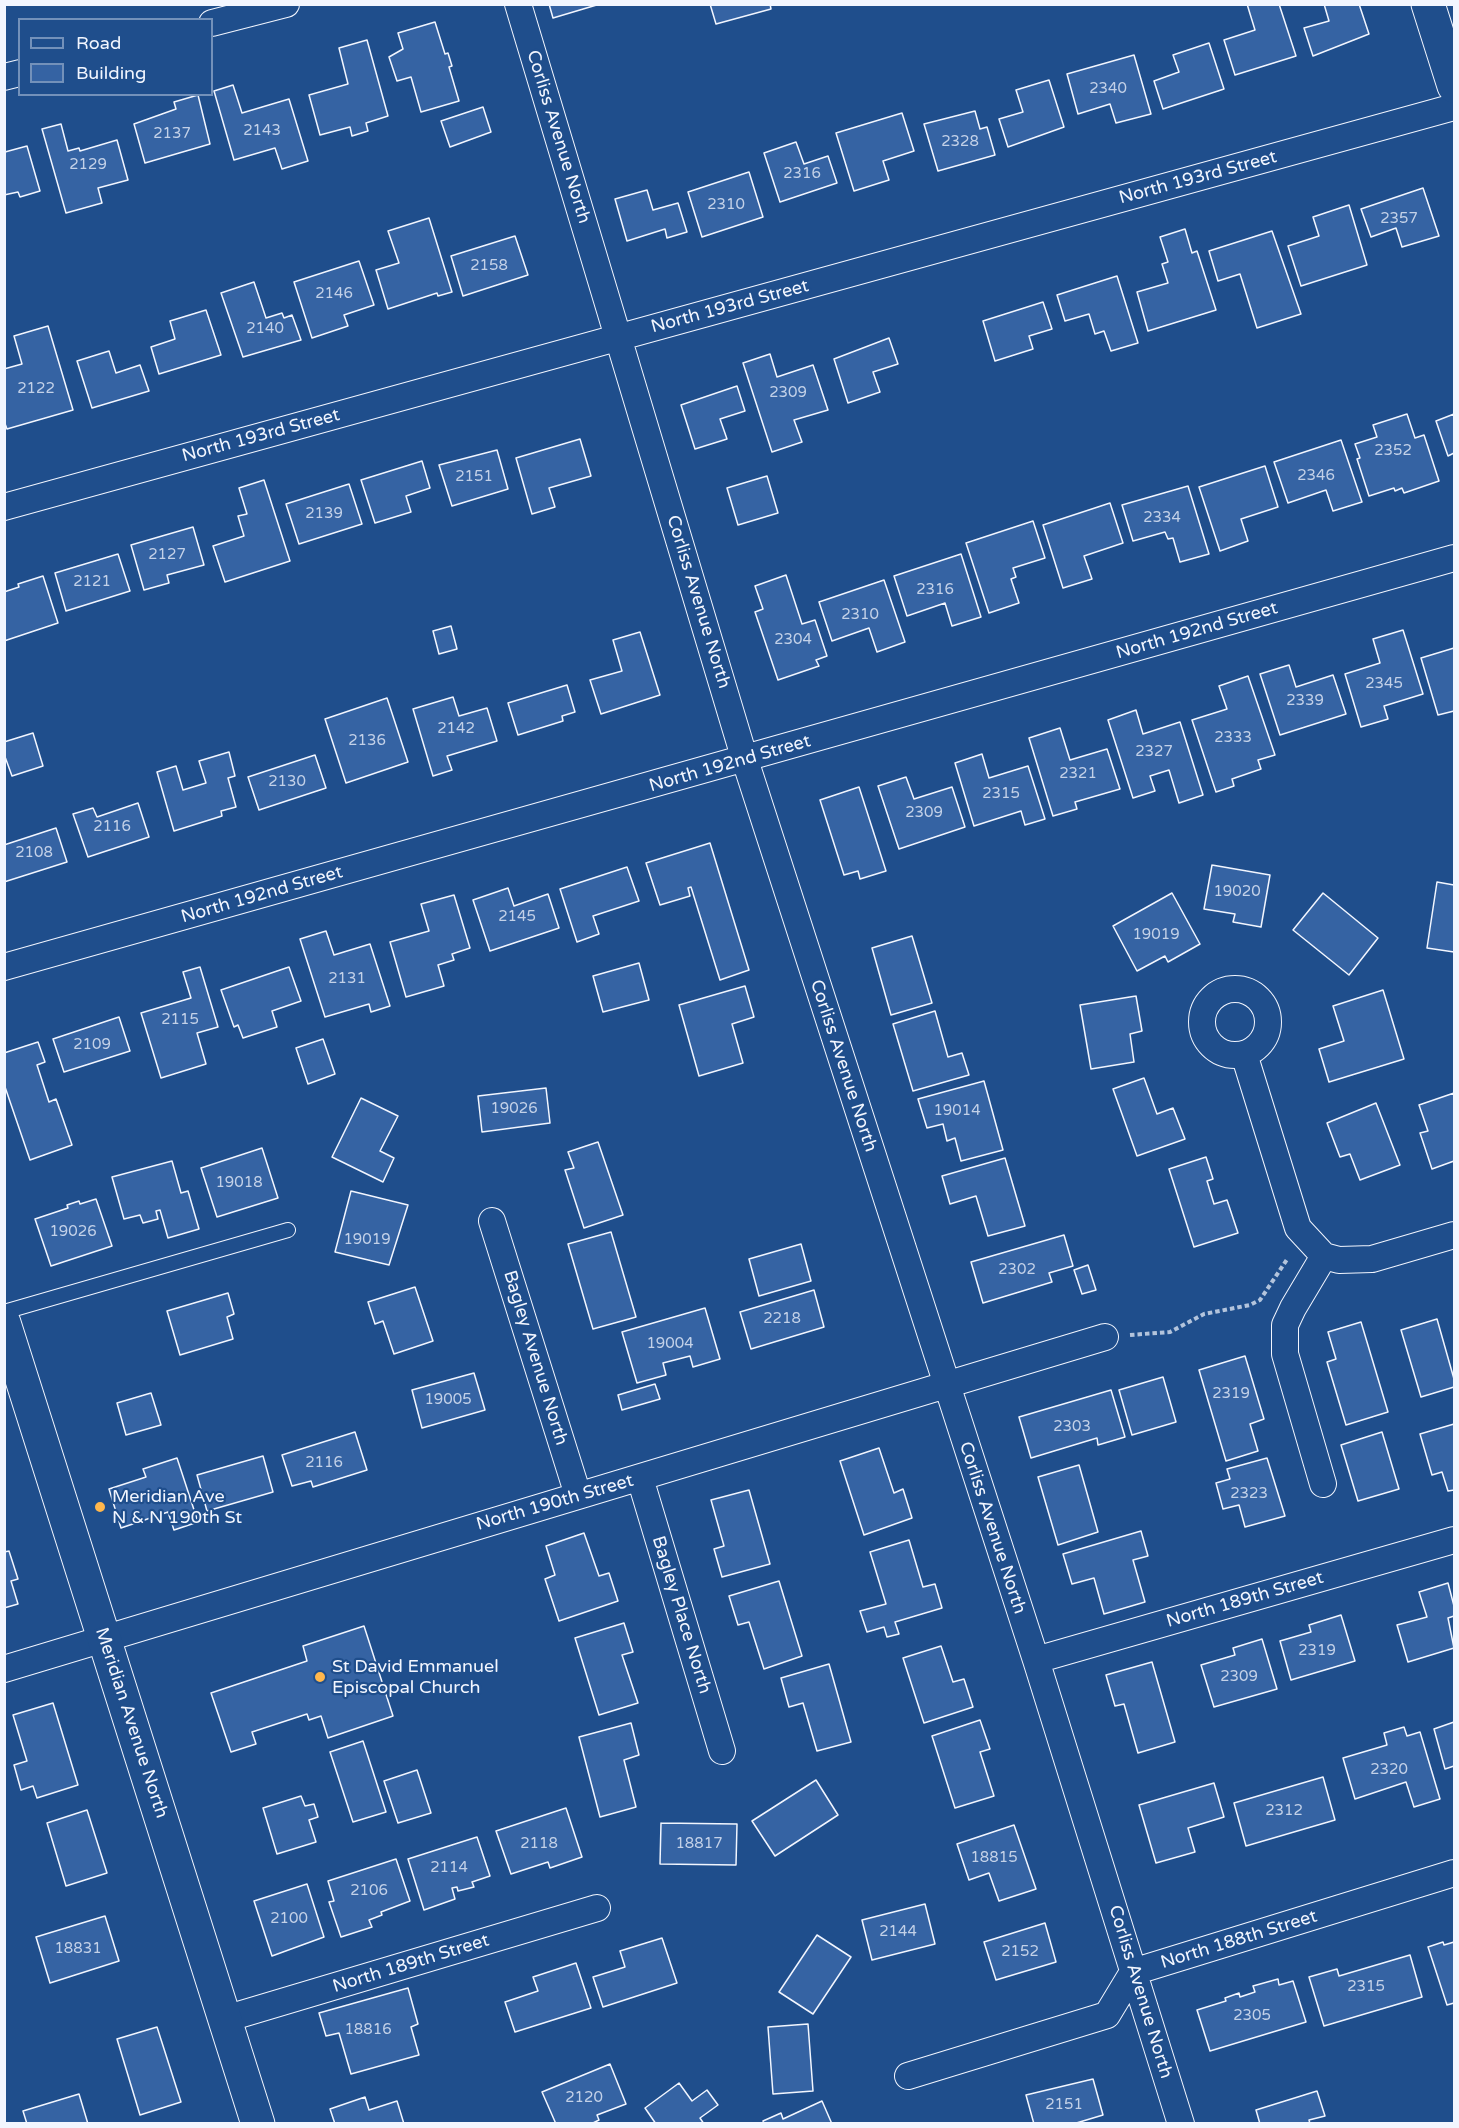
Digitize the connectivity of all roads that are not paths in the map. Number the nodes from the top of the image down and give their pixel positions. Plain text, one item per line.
1 (286, 4) edge
2 (518, 4) edge
3 (1428, 4) edge
4 (213, 24) edge
5 (1455, 86) edge
6 (1455, 107) edge
7 (619, 338) junction
8 (4, 507) edge
9 (1455, 558) edge
10 (745, 760) junction
11 (4, 967) edge
12 (1244, 1054) dead end
13 (492, 1221) dead end
14 (288, 1230) dead end
15 (1455, 1235) edge
16 (1324, 1256) junction
17 (4, 1312) edge
18 (4, 1323) edge
19 (1105, 1337) road end
20 (945, 1385) junction
21 (640, 1478) junction
22 (1323, 1484) dead end
23 (578, 1495) junction
24 (1455, 1540) edge
25 (104, 1637) junction
26 (1036, 1660) junction
27 (4, 1669) edge
28 (722, 1751) dead end
29 (1455, 1873) edge
30 (597, 1908) dead end
31 (1133, 1972) junction
32 (225, 2019) junction
33 (908, 2076) dead end
34 (258, 2124) edge
35 (1181, 2124) edge

1 - 4 street
2 - 7 street, Corliss Avenue North
3 - 5 street
6 - 7 street, North 193rd Street
7 - 8 street, North 193rd Street
7 - 10 street, Corliss Avenue North
9 - 10 street, North 192nd Street
10 - 11 street, North 192nd Street
10 - 20 street, Corliss Avenue North
12 - 16 street
13 - 23 street, Bagley Avenue North
14 - 17 lane
15 - 16 street
16 - 22 street
18 - 25 street, Meridian Avenue North
19 - 20 street, North 190th Street
20 - 21 street, North 190th Street
20 - 26 street, Corliss Avenue North
21 - 23 street, North 190th Street
21 - 28 street, Bagley Place North
23 - 25 street, North 190th Street
24 - 26 street, North 189th Street
25 - 27 street, North 190th Street
25 - 32 street, Meridian Avenue North
26 - 31 street, Corliss Avenue North
29 - 31 street, North 188th Street
30 - 32 street, North 189th Street
31 - 33 street
31 - 35 street, Corliss Avenue North
32 - 34 street, Meridian Avenue North

